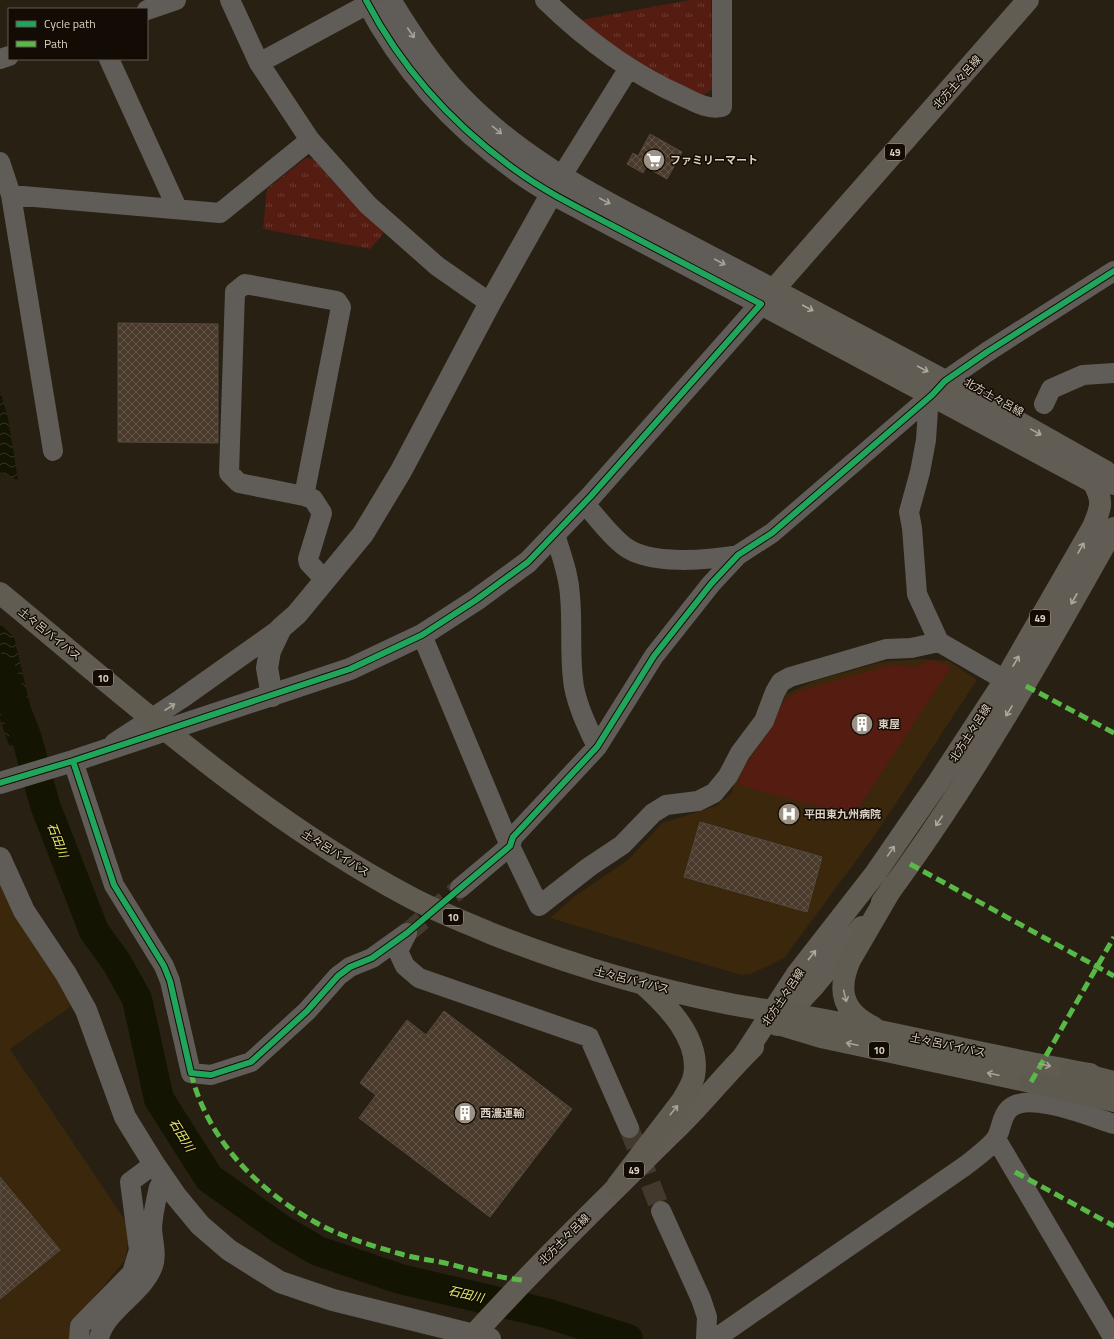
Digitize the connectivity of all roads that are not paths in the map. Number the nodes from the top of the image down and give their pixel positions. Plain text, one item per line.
1 (176, 0) edge
2 (230, 0) edge
3 (390, 0) edge
4 (545, 0) edge
5 (722, 0) edge
6 (1028, 0) edge
7 (367, 2) edge
8 (148, 10) edge
9 (109, 60) edge
10 (259, 64) junction
11 (629, 68) junction
12 (310, 140) junction
13 (0, 162) edge
14 (557, 185) junction
15 (11, 195) junction
16 (177, 208) junction
17 (1114, 271) edge
18 (767, 297) junction
19 (490, 303) junction
20 (1114, 373) edge
21 (939, 388) junction
22 (1044, 404) dead end
23 (53, 450) dead end
24 (1109, 491) edge
25 (304, 496) junction
26 (584, 503) junction
27 (1114, 528) edge
28 (555, 534) junction
29 (738, 555) junction
30 (324, 580) junction
31 (0, 593) edge
32 (281, 628) junction
33 (422, 635) junction
34 (939, 642) junction
35 (1005, 680) junction
36 (1026, 686) junction
37 (272, 696) junction
38 (596, 747) junction
39 (102, 750) junction
40 (67, 763) junction
41 (0, 783) edge
42 (510, 846) junction
43 (0, 858) edge
44 (893, 886) junction
45 (460, 888) tunnel mouth
46 (642, 983) junction
47 (777, 1017) junction
48 (880, 1031) junction
49 (1071, 1070) junction
50 (1114, 1078) edge
51 (1114, 1082) edge
52 (1114, 1101) edge
53 (1114, 1124) edge
54 (629, 1128) tunnel mouth
55 (996, 1139) junction
56 (154, 1164) junction
57 (166, 1182) junction
58 (617, 1186) junction
59 (661, 1211) tunnel mouth
60 (479, 1335) edge
61 (706, 1338) edge
62 (79, 1339) edge
63 (99, 1339) edge
64 (1114, 1339) edge

1 - 8 street
2 - 10 street
3 -> 14 street
4 - 11 street
5 - 11 street
6 - 18 main road, 北方土々呂線 / 49
7 - 10 street
7 - 14 street
9 - 16 street
10 - 12 street
11 - 14 street
12 - 16 street
12 - 19 street
13 - 15 street
14 - 18 street
14 - 19 street
15 - 16 street
15 - 23 street
17 - 21 street
18 - 21 main road, 北方土々呂線 / 49
18 - 26 street
19 - 30 street
20 - 22 street
21 - 24 main road, 北方土々呂線 / 49
21 - 29 street
21 - 34 street
35 -> 24 main road, 北方土々呂線 / 49
25 - 25 street
25 - 30 street
26 - 28 street
26 - 29 street
27 -> 36 main road, 北方土々呂線 / 49
28 - 33 street
28 - 38 street
29 - 38 street
30 - 32 street
31 - 46 highway, 土々呂バイパス / 10
32 - 37 street
39 -> 32 street
33 - 37 street
33 - 42 street
34 - 35 street
34 - 42 street
35 - 36 street
47 -> 35 main road, 北方土々呂線 / 49
36 -> 44 main road, 北方土々呂線 / 49
37 - 39 street
38 - 42 street
39 - 40 street
40 - 41 street
40 - 54 street
42 - 45 street
43 - 56 street
44 - 47 main road, 北方土々呂線 / 49
44 -> 48 highway
46 - 47 highway, 土々呂バイパス / 10
58 -> 46 highway
47 - 48 highway, 土々呂バイパス / 10
52 -> 47 highway, 土々呂バイパス / 10
47 - 58 main road, 北方土々呂線 / 49
48 -> 49 highway, 土々呂バイパス / 10
49 - 50 highway, 土々呂バイパス
49 - 51 highway
53 - 55 street
55 - 61 street
55 - 64 street
56 - 57 street
56 - 62 street
57 - 60 street
57 - 63 street
58 - 60 main road, 北方土々呂線 / 49
59 - 61 street

